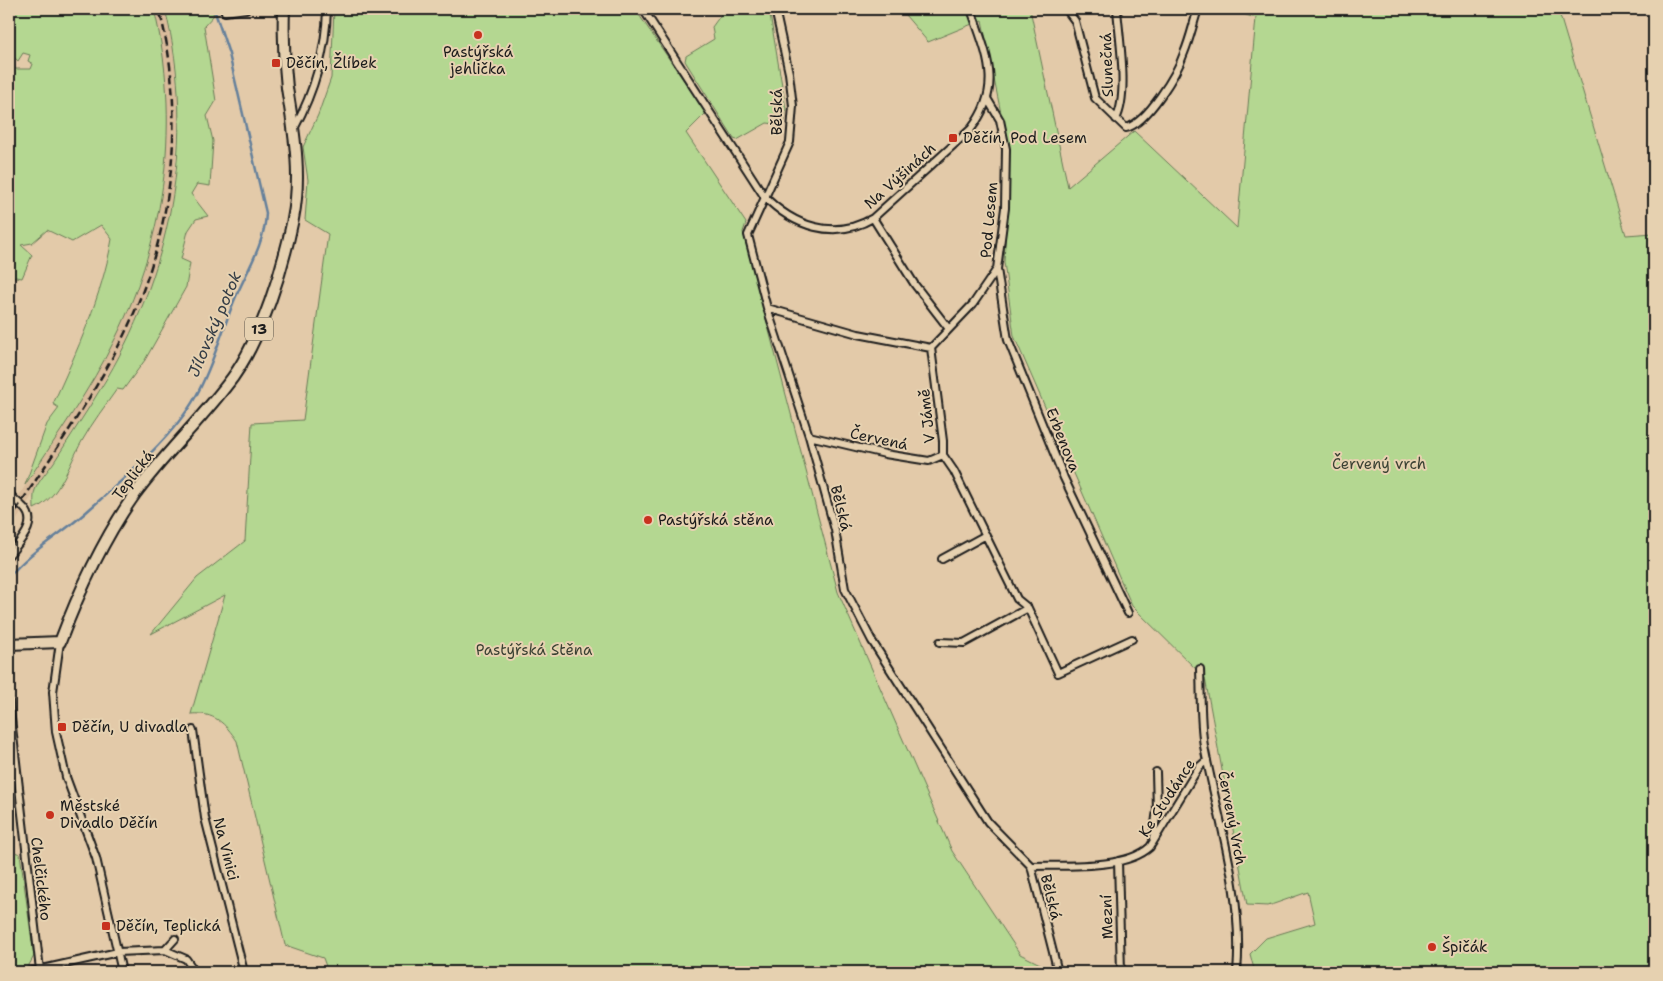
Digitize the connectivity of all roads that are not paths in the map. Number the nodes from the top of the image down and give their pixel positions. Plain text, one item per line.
1 (245, 9) edge
2 (284, 9) edge
3 (327, 9) edge
4 (643, 9) edge
5 (775, 9) edge
6 (971, 9) edge
7 (1066, 9) edge
8 (1117, 9) edge
9 (1198, 9) edge
10 (225, 12) dead end
11 (988, 100) junction
12 (1116, 119) junction
13 (294, 129) junction
14 (764, 196) junction
15 (873, 218) junction
16 (997, 269) junction
17 (767, 308) junction
18 (949, 329) junction
19 (931, 348) junction
20 (810, 436) junction
21 (943, 455) junction
22 (9, 493) edge
23 (986, 536) junction
24 (9, 555) edge
25 (942, 559) dead end
26 (1028, 608) junction
27 (1128, 613) dead end
28 (1132, 638) dead end
29 (60, 642) junction
30 (940, 642) dead end
31 (9, 644) edge
32 (1200, 669) dead end
33 (9, 701) edge
34 (193, 730) dead end
35 (1207, 760) junction
36 (1156, 772) dead end
37 (1153, 842) junction
38 (1118, 861) junction
39 (1031, 866) junction
40 (175, 939) dead end
41 (165, 950) junction
42 (118, 952) junction
43 (46, 970) edge
44 (29, 972) edge
45 (122, 972) edge
46 (195, 972) edge
47 (244, 972) edge
48 (1058, 972) edge
49 (1121, 972) edge
50 (1237, 972) edge

1 - 10 street
2 - 13 main road, Teplická / 13
3 - 13 street
4 - 14 street, Na Výšinách
5 - 14 street, Bělská
6 - 11 street, Na Výšinách
7 - 12 street
8 - 12 street, Slunečná
9 - 12 street
11 - 15 street, Na Výšinách
11 - 16 street, Pod Lesem
13 - 29 main road, Teplická / 13
14 - 15 street, Na Výšinách
14 - 17 street, Bělská
15 - 18 street
16 - 18 street, Pod Lesem
16 - 27 street, Erbenova
17 - 19 street
17 - 20 street, Bělská
18 - 19 street
19 - 21 street, V Jámě
20 - 21 street, Červená
20 - 39 street, Bělská
21 - 23 street, V Jámě
22 - 24 street
23 - 25 street
23 - 26 street, V Jámě
26 - 28 street, V Jámě
26 - 30 street
29 - 31 main road
29 - 42 street, Teplická
32 - 35 street, Červený Vrch
33 - 43 street, Chelčického
34 - 47 street, Na Vinici
35 - 37 street, Ke Studánce
35 - 50 street, Červený Vrch
36 - 37 street
37 - 38 street, Ke Studánce
38 - 39 street, Ke Studánce
38 - 49 street, Mezní
39 - 48 street, Bělská
40 - 41 street
41 - 42 street
41 - 46 street
42 - 43 street
42 - 45 street, Teplická
43 - 44 street

